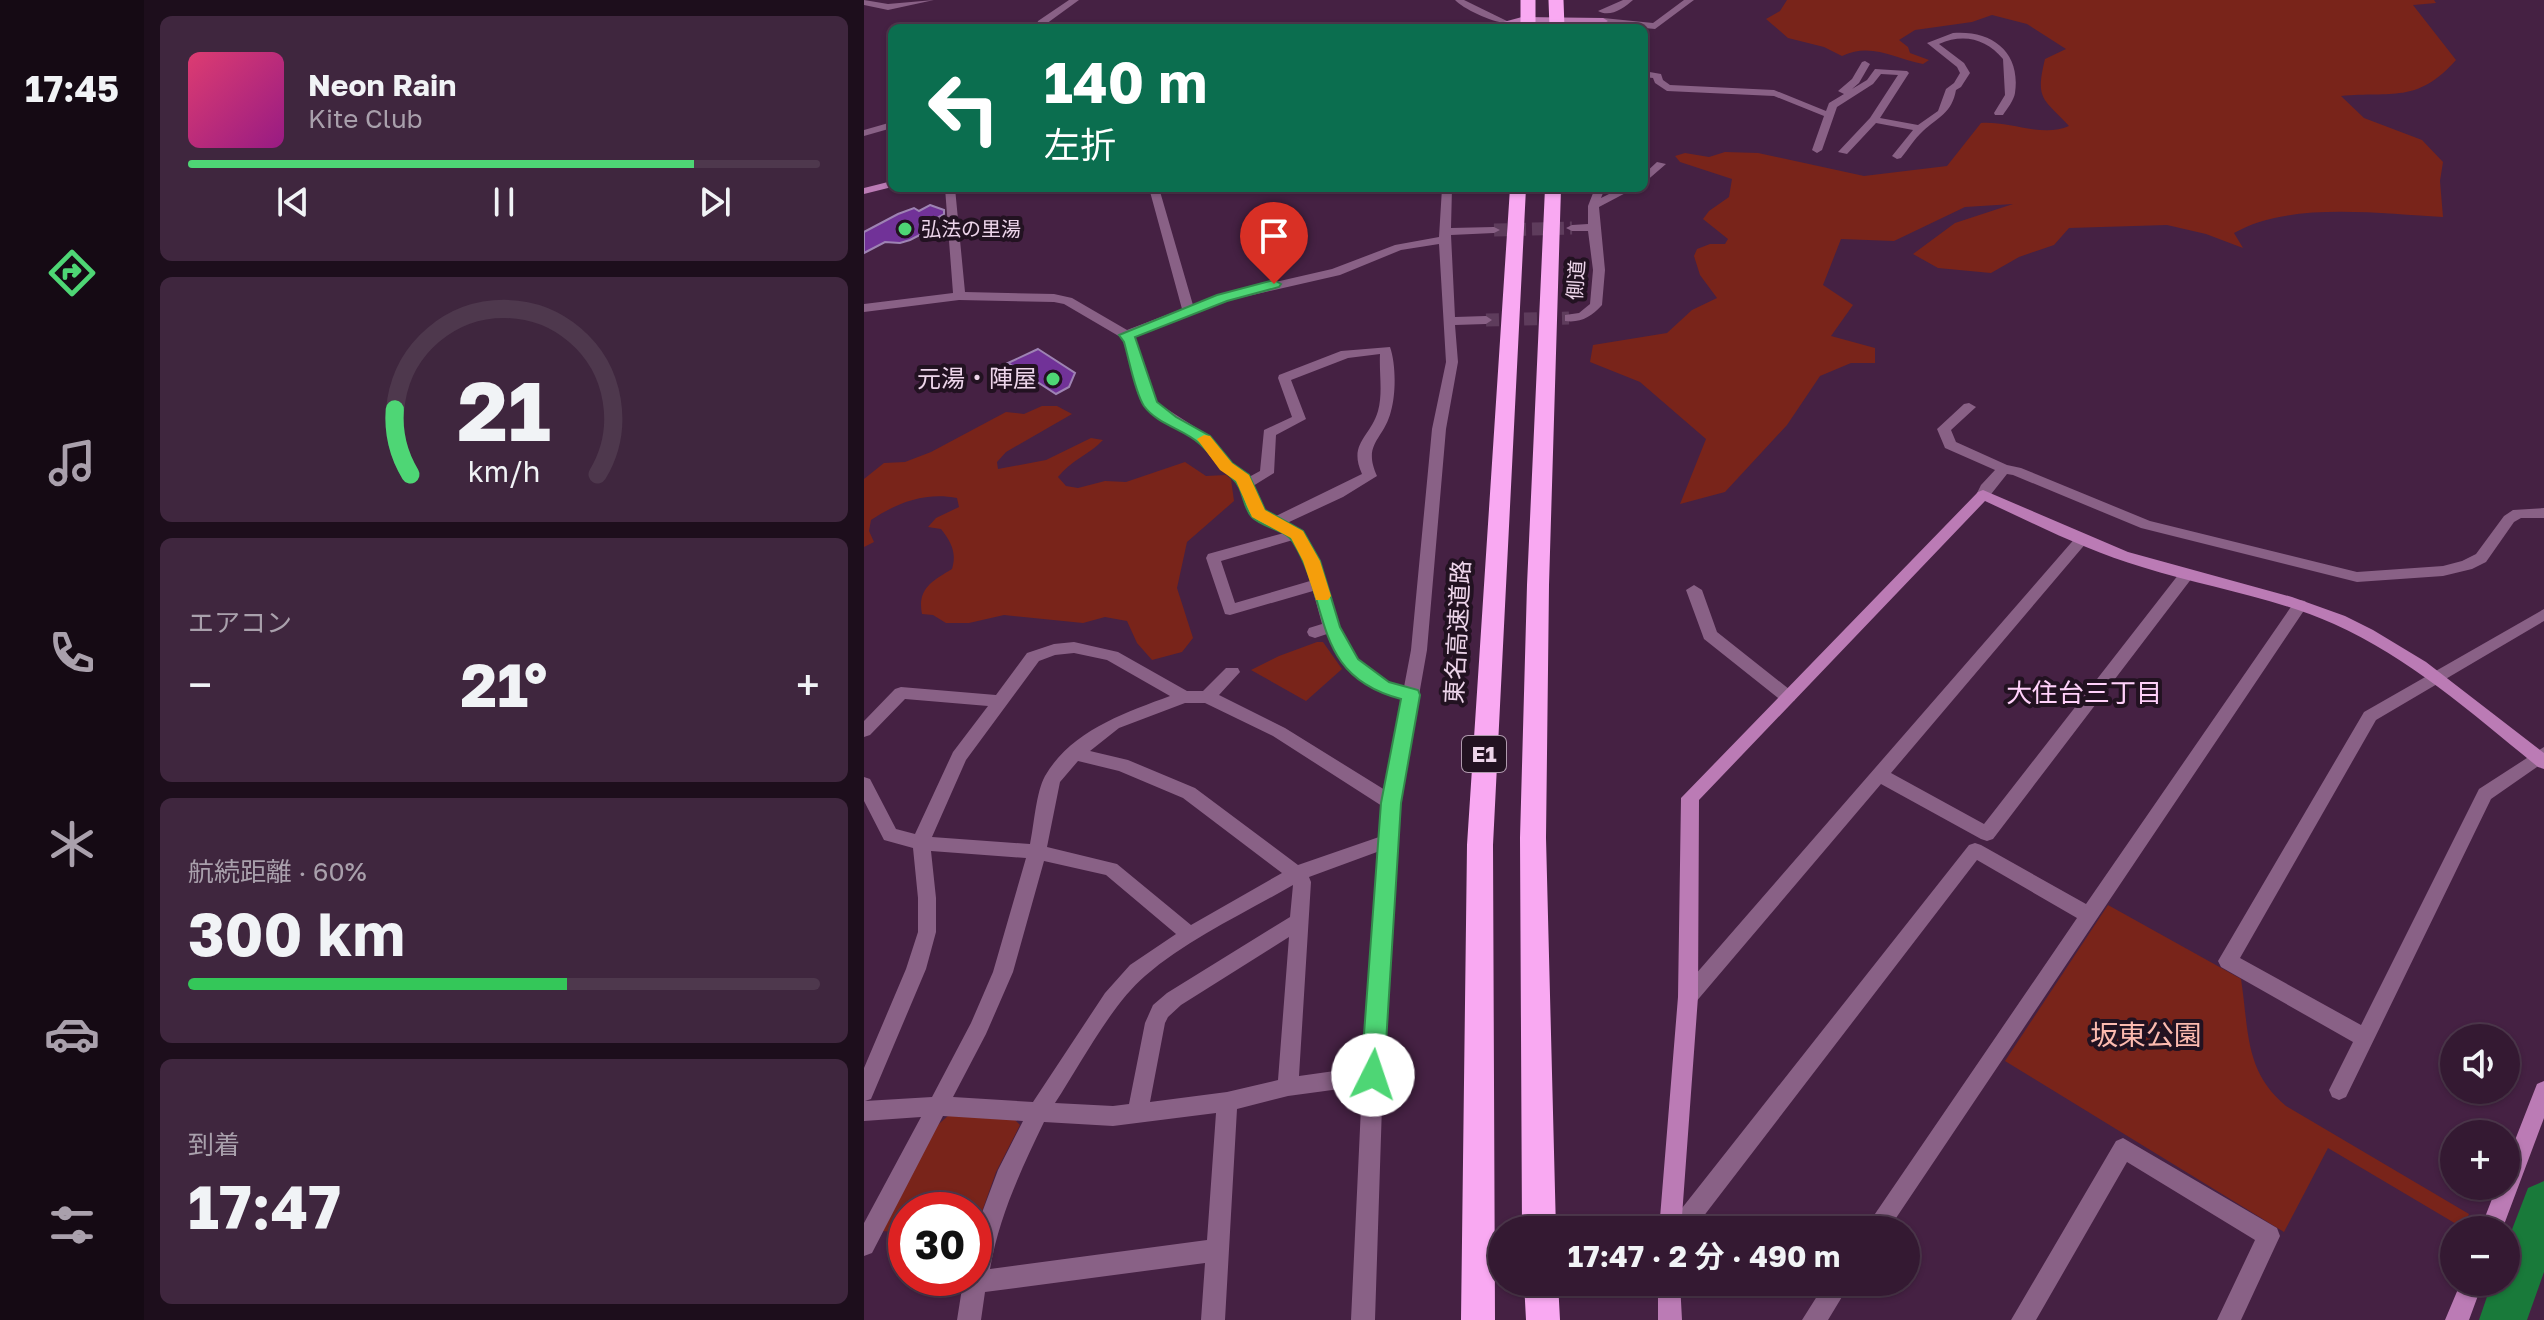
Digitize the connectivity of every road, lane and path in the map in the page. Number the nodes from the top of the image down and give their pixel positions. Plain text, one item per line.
1 (930, 0) edge
2 (1075, 0) edge
3 (1459, 0) edge
4 (1528, 0) edge
5 (1556, 0) edge
6 (1629, 0) edge
7 (1690, 0) edge
8 (864, 2) edge
9 (1603, 15) edge
10 (1504, 22) junction
11 (1043, 24) edge
12 (1498, 24) edge
13 (1528, 24) edge
14 (1557, 24) edge
15 (1646, 24) edge
16 (1648, 25) edge
17 (1865, 64) dead end
18 (1648, 75) edge
19 (1831, 109) junction
20 (1999, 113) dead end
21 (1874, 120) junction
22 (888, 126) edge
23 (1920, 128) junction
24 (864, 133) edge
25 (1817, 150) dead end
26 (1843, 152) dead end
27 (1897, 156) dead end
28 (1661, 164) dead end
29 (1648, 176) edge
30 (888, 185) edge
31 (864, 191) edge
32 (950, 192) edge
33 (1155, 192) edge
34 (1447, 192) edge
35 (1518, 192) edge
36 (1553, 192) edge
37 (1599, 192) edge
38 (1622, 192) edge
39 (1595, 205) junction
40 (1592, 227) junction
41 (1572, 228) tunnel mouth
42 (1494, 230) tunnel mouth
43 (1445, 236) junction
44 (959, 296) junction
45 (864, 308) edge
46 (1188, 310) junction
47 (1569, 318) tunnel mouth
48 (1486, 320) tunnel mouth
49 (1449, 321) junction
50 (1126, 335) junction
51 (1969, 407) dead end
52 (2004, 469) junction
53 (1246, 484) junction
54 (1983, 495) junction
55 (2544, 513) edge
56 (1276, 522) junction
57 (1297, 534) junction
58 (2082, 539) junction
59 (2187, 574) junction
60 (1319, 584) junction
61 (1694, 590) dead end
62 (2300, 605) junction
63 (2544, 614) edge
64 (1232, 672) dead end
65 (2437, 679) junction
66 (1411, 695) junction
67 (1184, 697) junction
68 (1207, 697) junction
69 (1788, 697) junction
70 (1001, 701) junction
71 (864, 731) edge
72 (1074, 754) junction
73 (2542, 757) edge
74 (1878, 774) junction
75 (864, 784) edge
76 (1391, 803) junction
77 (1387, 842) junction
78 (921, 843) junction
79 (1037, 852) junction
80 (1296, 874) junction
81 (2090, 916) junction
82 (1299, 921) junction
83 (1190, 935) junction
84 (1688, 997) junction
85 (2365, 1038) junction
86 (1373, 1075) junction
87 (1288, 1087) junction
88 (2339, 1090) dead end
89 (2544, 1091) edge
90 (864, 1092) edge
91 (1227, 1102) junction
92 (938, 1106) junction
93 (1039, 1110) junction
94 (864, 1111) edge
95 (1138, 1113) junction
96 (992, 1215) edge
97 (1539, 1216) edge
98 (1671, 1216) edge
99 (1690, 1216) edge
100 (1885, 1216) edge
101 (2496, 1216) edge
102 (864, 1245) edge
103 (1218, 1250) junction
104 (992, 1280) edge
105 (972, 1296) edge
106 (1542, 1296) edge
107 (1669, 1296) edge
108 (1830, 1296) edge
109 (2466, 1296) edge
110 (969, 1320) edge
111 (1213, 1320) edge
112 (1363, 1320) edge
113 (1478, 1320) edge
114 (1543, 1320) edge
115 (1670, 1320) edge
116 (1814, 1320) edge
117 (2023, 1320) edge
118 (2229, 1320) edge
119 (2457, 1320) edge

1 - 8 street
2 - 11 street
3 - 10 street
4 - 13 highway, bridge
5 - 14 highway, bridge
6 - 9 street
7 - 16 street
9 - 10 street
9 - 15 street
10 - 12 street
17 - 19 street
18 - 19 street
19 - 21 street
19 - 25 street
20 - 23 street
21 - 23 street
21 - 26 street
22 - 24 street
23 - 27 street
28 - 29 street
30 - 31 street
32 - 44 street
33 - 46 street
34 - 43 street
35 - 113 highway, 東名高速道路 / E1
36 - 97 highway, E1
37 - 39 street
38 - 39 street
39 - 40 street
40 - 41 street
40 - 47 street, 側道
42 - 43 street
43 - 46 street
43 - 49 street
44 - 45 street
44 - 50 street
46 - 50 street
48 - 49 street
49 - 66 street
50 - 53 street
51 - 52 street
52 - 54 street
52 - 55 street
53 - 56 street
53 - 56 street
54 - 58 street
54 - 69 street
56 - 57 street
57 - 60 street
57 - 60 street
58 - 59 street
58 - 74 street
59 - 62 street
59 - 74 street
60 - 66 street
61 - 69 street
62 - 65 street
62 - 81 street
63 - 65 street
64 - 68 street
65 - 73 street
65 - 85 street
66 - 76 street
67 - 68 street
67 - 70 street
67 - 72 street
68 - 76 street
69 - 84 street
70 - 71 street
70 - 78 street
72 - 79 street
72 - 80 street
73 - 85 street
74 - 84 street
75 - 78 street
76 - 77 street
77 - 80 street
77 - 86 street
78 - 79 street
78 - 90 street
79 - 83 street
79 - 92 street
80 - 82 street
80 - 83 street
81 - 99 street
81 - 100 street
82 - 87 street
82 - 95 street
83 - 93 street
84 - 98 street
85 - 88 street
86 - 87 street
86 - 112 street
87 - 91 street
89 - 101 street
91 - 95 street
91 - 103 street
92 - 93 street
92 - 94 street
92 - 102 street
93 - 95 street
93 - 96 street
103 - 104 street
103 - 111 street
105 - 110 street
106 - 114 highway
107 - 115 street
108 - 116 street
109 - 119 street
117 - 118 street

